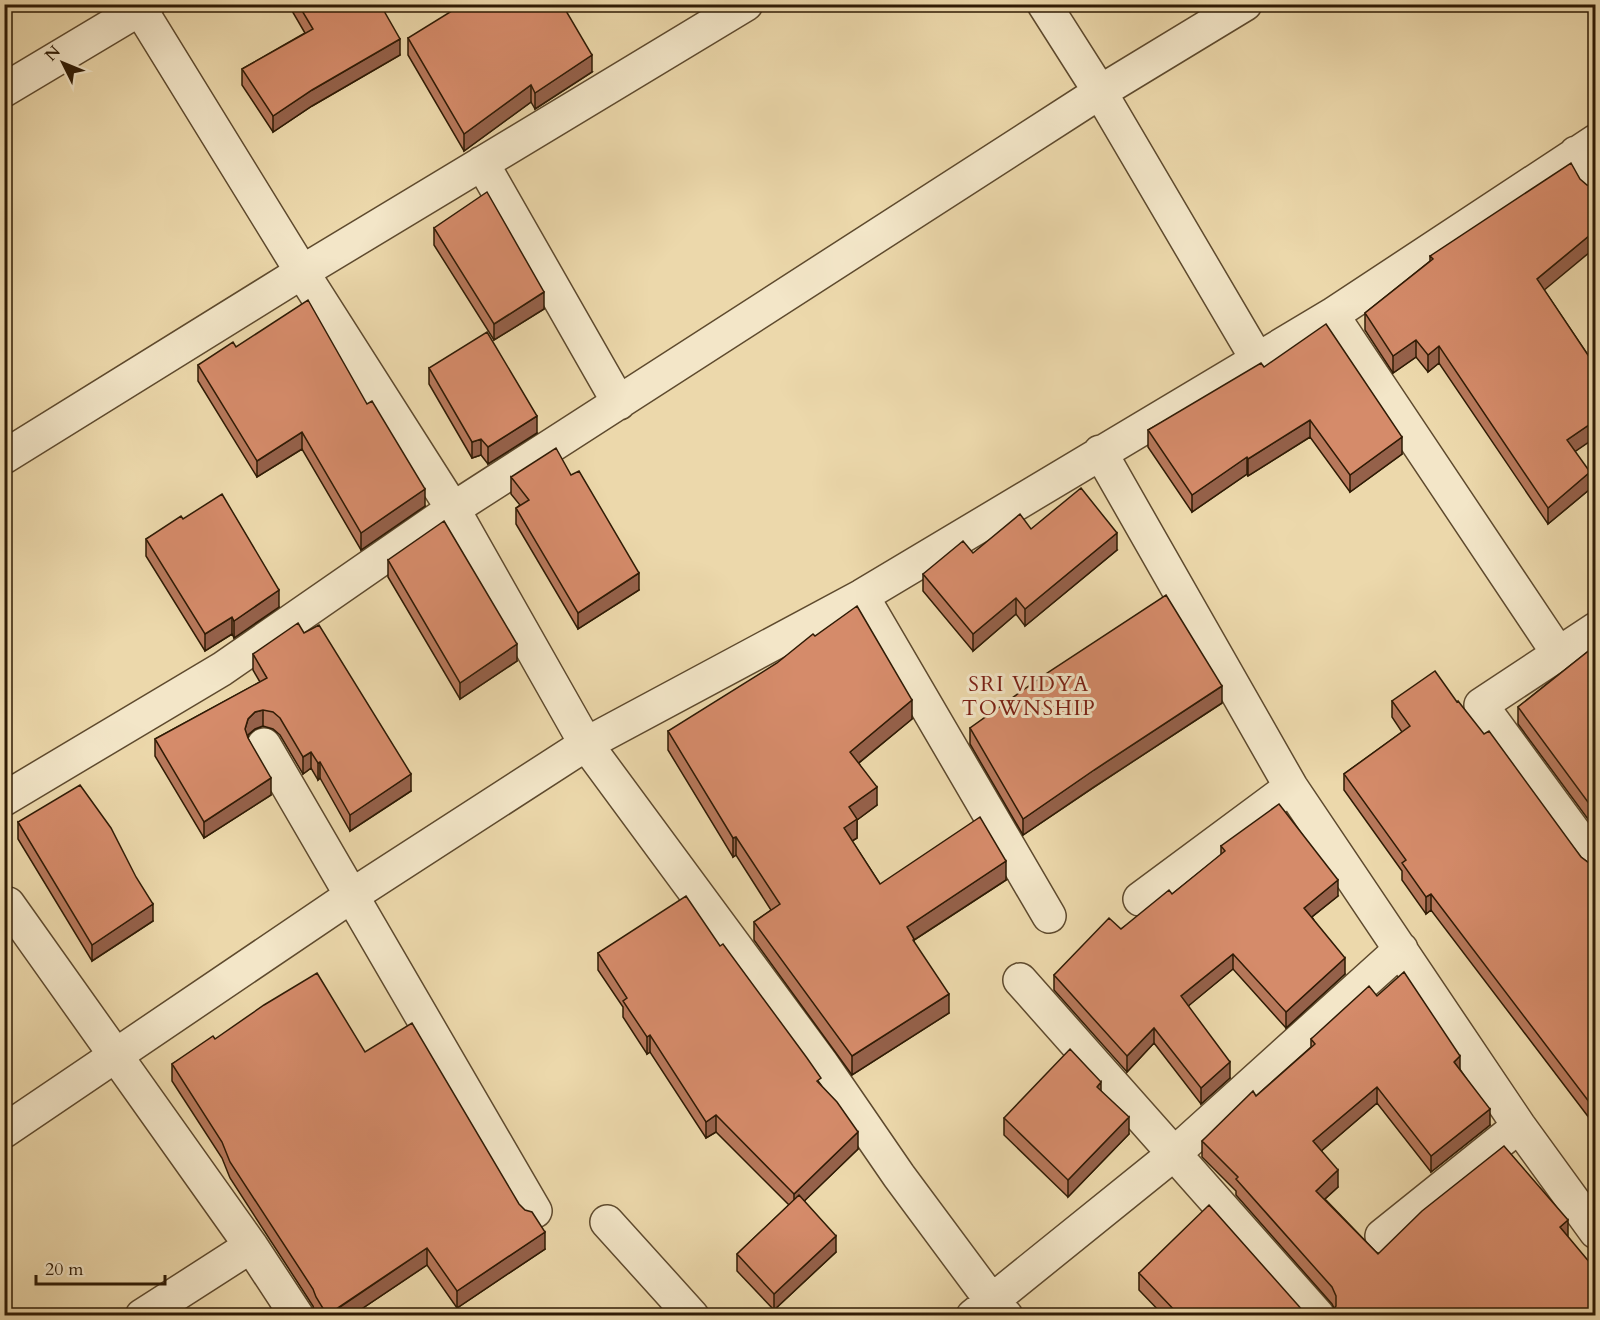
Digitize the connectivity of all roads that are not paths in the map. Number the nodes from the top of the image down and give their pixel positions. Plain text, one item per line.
1 (746, 4) edge
2 (1044, 4) edge
3 (1245, 4) edge
4 (142, 6) edge
5 (4, 90) edge
6 (1100, 92) junction
7 (1586, 147) edge
8 (482, 163) junction
9 (1596, 185) edge
10 (302, 272) junction
11 (1332, 315) junction
12 (1257, 359) junction
13 (619, 403) junction
14 (1100, 452) junction
15 (4, 457) edge
16 (453, 509) junction
17 (862, 596) junction
18 (1596, 629) edge
19 (1558, 653) junction
20 (586, 744) junction
21 (264, 745) dead end
22 (1291, 788) junction
23 (4, 799) edge
24 (1596, 862) edge
25 (351, 896) junction
26 (1140, 899) dead end
27 (8, 904) dead end
28 (1049, 916) dead end
29 (1401, 949) junction
30 (1020, 980) dead end
31 (116, 1055) junction
32 (1519, 1126) junction
33 (4, 1131) edge
34 (1175, 1153) junction
35 (535, 1212) edge
36 (607, 1222) dead end
37 (1596, 1232) edge
38 (1382, 1236) dead end
39 (251, 1246) junction
40 (990, 1310) edge
41 (142, 1316) edge
42 (297, 1316) edge
43 (692, 1316) edge
44 (1318, 1316) edge

1 - 8 street
2 - 6 street
3 - 6 street
4 - 5 street
4 - 10 street
6 - 12 street
6 - 13 street
7 - 9 street
7 - 11 street
8 - 10 street
8 - 13 street
10 - 15 street
10 - 16 street
11 - 12 street
11 - 19 street
12 - 14 street
13 - 16 street
14 - 17 street
14 - 22 street
16 - 20 street
16 - 23 street
17 - 20 street
17 - 28 street
18 - 19 street
19 - 24 street
20 - 25 street
20 - 40 street
21 - 25 street
22 - 26 street
22 - 29 street
25 - 31 street
25 - 35 street
27 - 31 street
29 - 32 street
29 - 34 street
30 - 34 street
31 - 33 street
31 - 39 street
32 - 37 street
32 - 38 street
34 - 40 street
34 - 44 street
36 - 43 street
39 - 41 street
39 - 42 street

